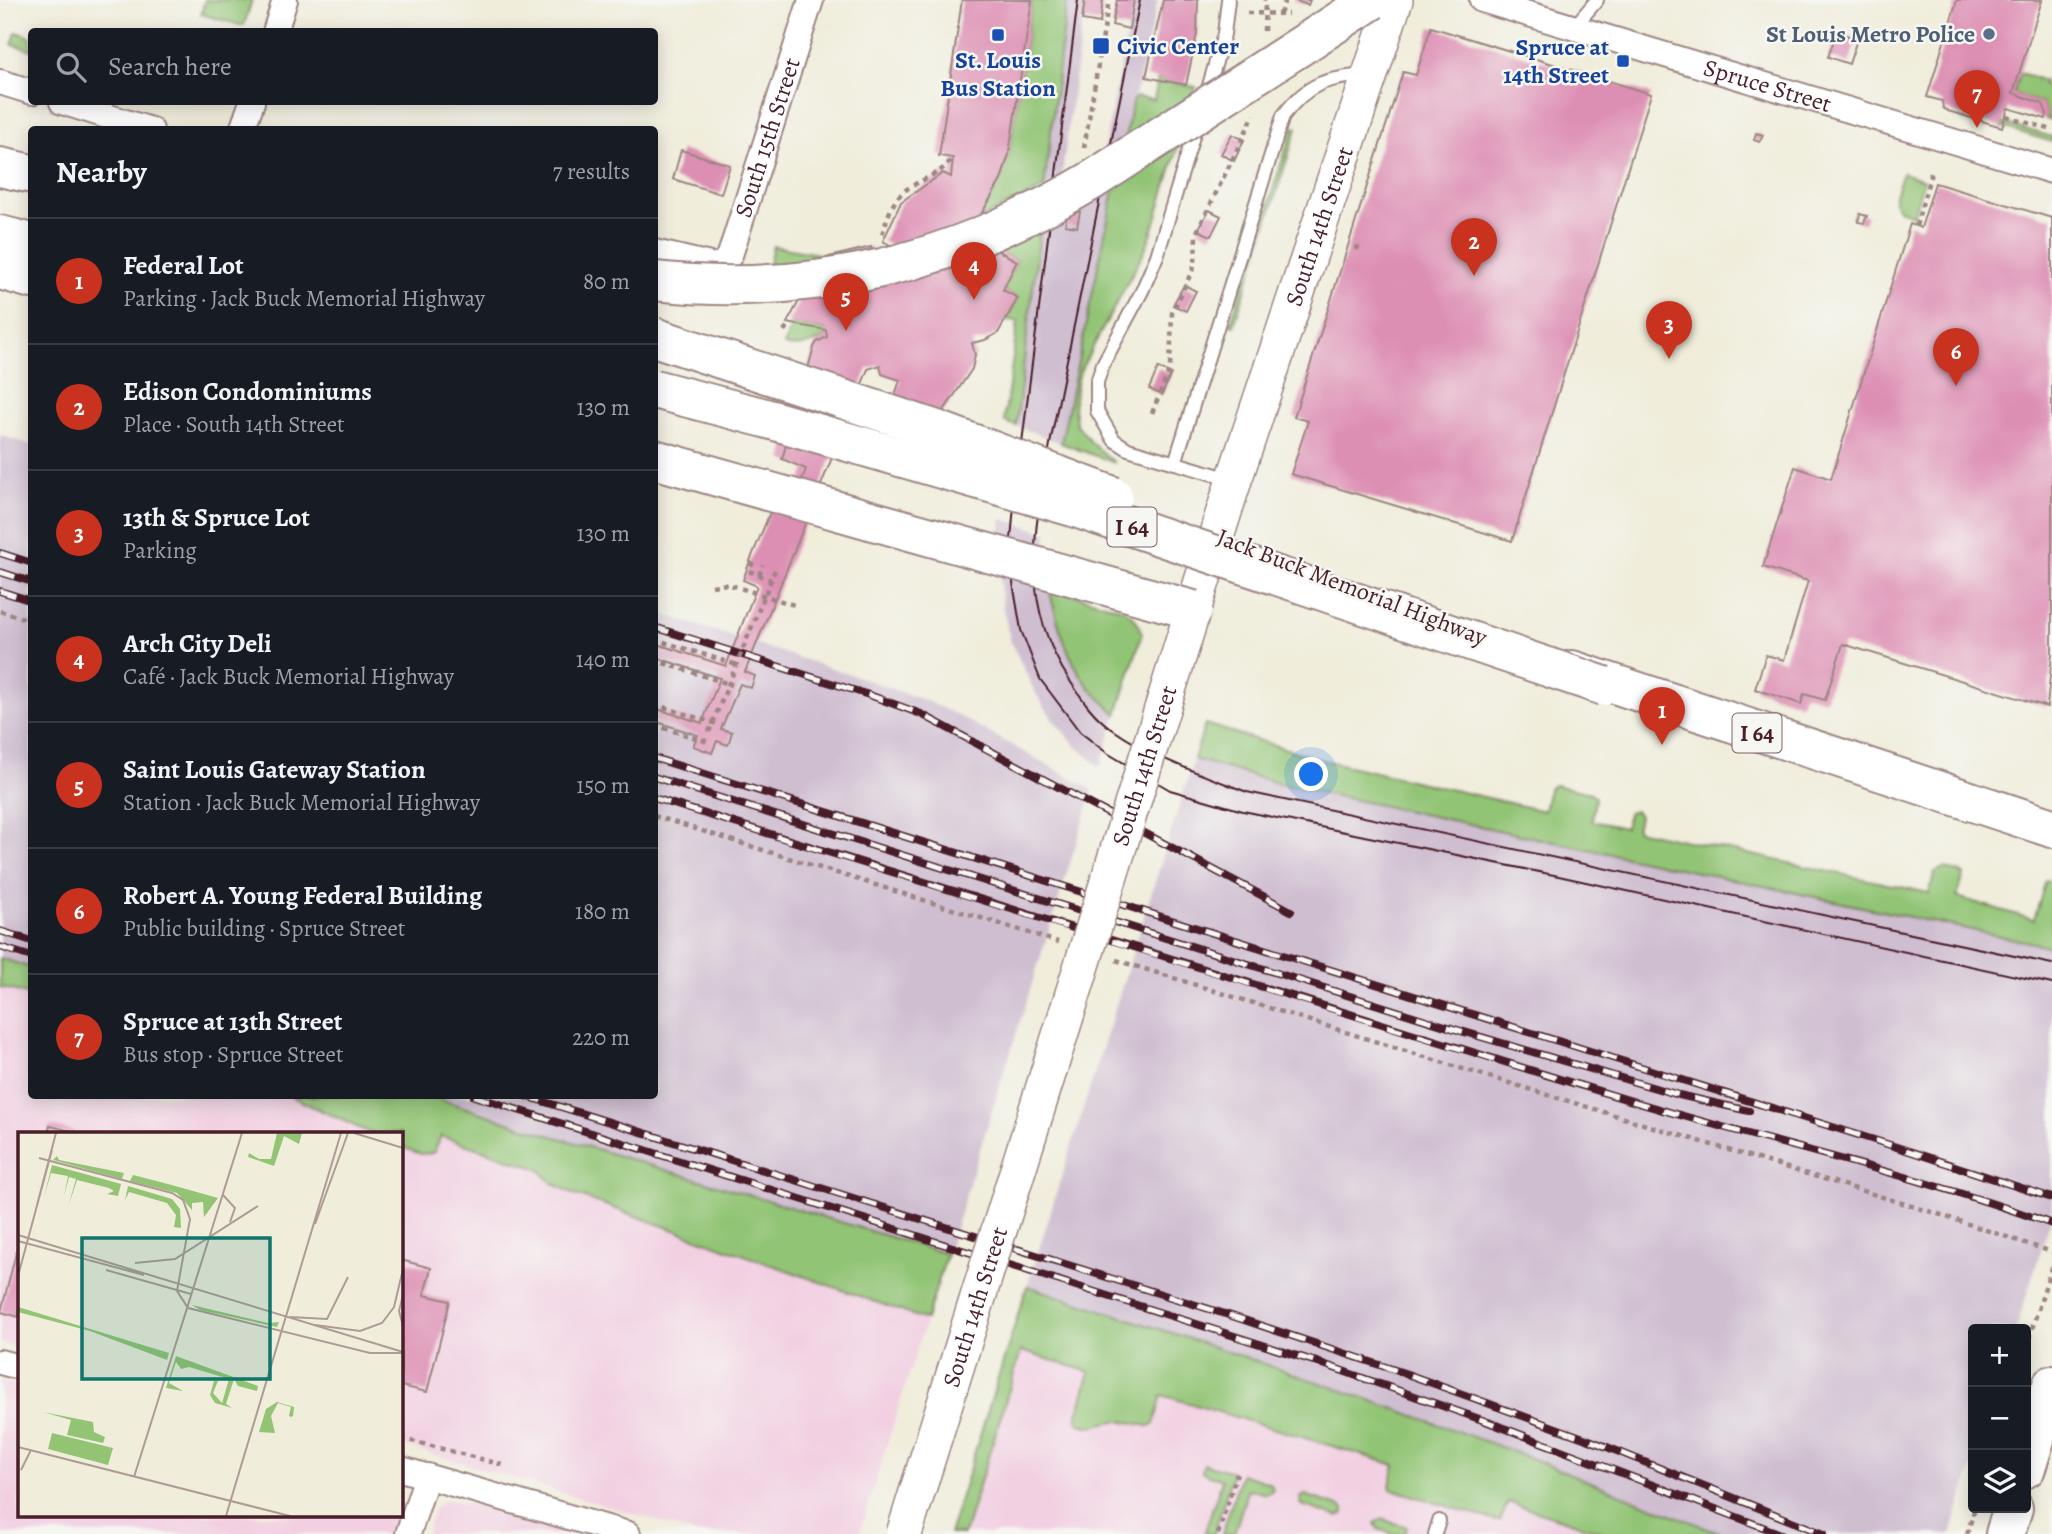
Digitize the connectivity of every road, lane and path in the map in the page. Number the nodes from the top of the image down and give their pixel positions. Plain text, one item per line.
1 (285, 0) edge
2 (811, 0) edge
3 (1109, 0) edge
4 (1228, 0) edge
5 (1265, 0) edge
6 (1285, 0) edge
7 (1372, 0) edge
8 (1395, 0) edge
9 (1482, 0) edge
10 (1597, 0) edge
11 (1280, 14) dead end
12 (1574, 27) junction
13 (276, 28) edge
14 (1264, 38) dead end
15 (1369, 75) junction
16 (0, 82) edge
17 (28, 91) edge
18 (72, 105) edge
19 (251, 105) edge
20 (1257, 107) dead end
21 (2006, 116) dead end
22 (138, 126) edge
23 (243, 126) edge
24 (2052, 130) edge
25 (1084, 148) dead end
26 (952, 158) dead end
27 (0, 167) edge
28 (2052, 171) edge
29 (28, 173) edge
30 (1931, 173) dead end
31 (1916, 226) dead end
32 (0, 235) edge
33 (28, 242) edge
34 (877, 242) dead end
35 (1355, 247) dead end
36 (1362, 248) dead end
37 (658, 253) edge
38 (0, 270) edge
39 (28, 278) edge
40 (658, 281) edge
41 (789, 324) dead end
42 (784, 331) dead end
43 (658, 338) edge
44 (658, 390) edge
45 (1152, 413) dead end
46 (658, 459) edge
47 (1175, 463) junction
48 (1234, 481) junction
49 (753, 562) dead end
50 (763, 565) dead end
51 (775, 570) dead end
52 (759, 576) junction
53 (771, 580) junction
54 (712, 586) dead end
55 (757, 586) dead end
56 (754, 592) junction
57 (1198, 595) junction
58 (797, 606) dead end
59 (0, 611) edge
60 (28, 620) edge
61 (658, 640) edge
62 (658, 661) edge
63 (740, 666) dead end
64 (732, 685) dead end
65 (658, 705) edge
66 (717, 724) dead end
67 (658, 726) edge
68 (709, 732) dead end
69 (709, 742) dead end
70 (1994, 815) junction
71 (658, 817) edge
72 (2052, 821) edge
73 (2052, 828) edge
74 (2052, 834) edge
75 (1067, 945) dead end
76 (1106, 957) dead end
77 (2052, 1252) edge
78 (2052, 1265) edge
79 (2031, 1332) edge
80 (0, 1362) edge
81 (18, 1367) edge
82 (2052, 1385) edge
83 (402, 1438) edge
84 (2031, 1452) edge
85 (507, 1465) dead end
86 (402, 1469) edge
87 (1237, 1474) dead end
88 (427, 1476) junction
89 (1973, 1513) edge
90 (2011, 1513) edge
91 (1439, 1521) dead end
92 (408, 1534) edge
93 (628, 1534) edge
94 (904, 1534) edge
95 (1218, 1534) edge
96 (1435, 1534) edge
97 (1967, 1534) edge
98 (2005, 1534) edge

1 - 13 street
2 - 37 street, South 15th Street
3 - 25 path
4 - 47 lane
5 - 14 path
6 - 11 path
7 - 40 main road, bridge
8 - 15 main road, South 14th Street
9 - 12 street, Spruce Street
10 - 12 lane
12 - 28 street, Spruce Street
15 - 47 lane
15 - 48 main road, South 14th Street
16 - 17 street
18 - 22 street
19 - 23 street
20 - 45 path
21 - 24 path
26 - 34 path
27 - 29 main road
30 - 31 path
32 - 33 main road
35 - 36 path
38 - 39 main road
41 - 42 path
43 - 73 main road, Jack Buck Memorial Highway / I 64, bridge
44 - 70 main road, Jack Buck Memorial Highway / I 64, bridge
46 - 57 main road, bridge
47 - 48 lane
48 - 57 main road, South 14th Street
49 - 52 path
50 - 52 path
51 - 53 path, bridge
52 - 53 path
53 - 68 path, bridge
54 - 56 path
55 - 56 path
56 - 58 path
57 - 94 main road, South 14th Street, bridge
59 - 60 path
61 - 63 path
62 - 64 path
65 - 66 path
67 - 69 path
70 - 72 main road
70 - 74 main road, Jack Buck Memorial Highway / I 64
71 - 75 path
76 - 77 path
78 - 79 path
80 - 81 street
82 - 84 main road
83 - 85 path
86 - 88 street
87 - 95 path
88 - 92 street
88 - 93 street
89 - 97 path
90 - 98 main road
91 - 96 lane

